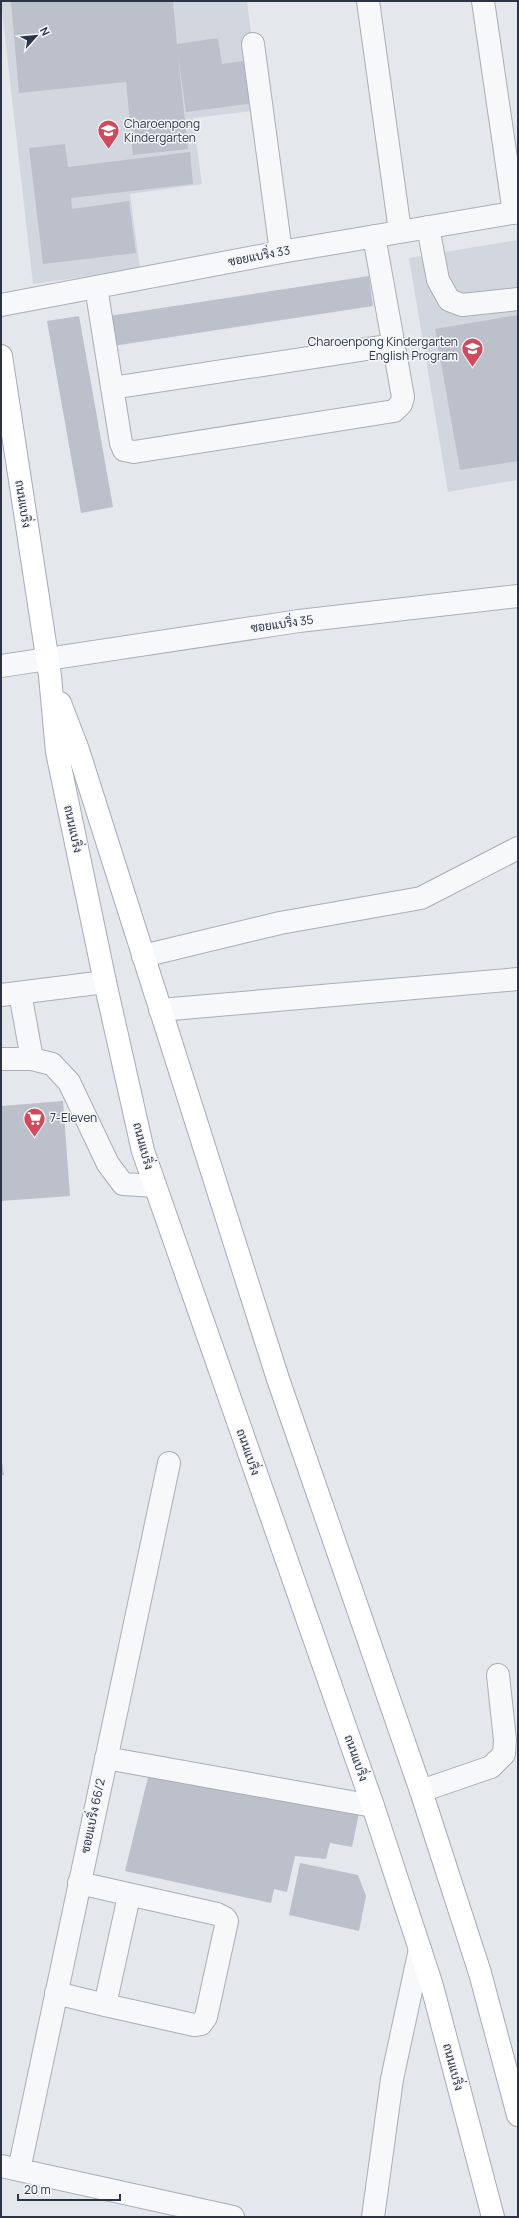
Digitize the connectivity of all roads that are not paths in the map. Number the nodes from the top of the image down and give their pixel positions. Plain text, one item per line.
1 (368, 1) edge
2 (482, 1) edge
3 (253, 44) dead end
4 (516, 212) edge
5 (428, 227) junction
6 (400, 231) junction
7 (374, 236) junction
8 (281, 252) junction
9 (96, 287) junction
10 (518, 298) edge
11 (1, 305) edge
12 (394, 345) junction
13 (1, 356) edge
14 (112, 388) junction
15 (518, 596) edge
16 (1, 666) edge
17 (48, 668) junction
18 (518, 848) edge
19 (143, 956) junction
20 (518, 979) edge
21 (105, 982) junction
22 (10, 994) edge
23 (160, 1010) junction
24 (1, 1059) edge
25 (32, 1059) junction
26 (155, 1186) junction
27 (169, 1463) dead end
28 (498, 1675) dead end
29 (106, 1758) junction
30 (421, 1791) junction
31 (373, 1806) junction
32 (79, 1883) junction
33 (129, 1896) junction
34 (420, 1949) junction
35 (56, 1993) junction
36 (105, 2005) junction
37 (518, 2115) edge
38 (10, 2168) edge
39 (233, 2217) edge
40 (373, 2217) edge
41 (493, 2217) edge

1 - 6 street
2 - 4 street
3 - 8 street
4 - 5 street, ซอยแบริ่ง 33
5 - 6 street, ซอยแบริ่ง 33
5 - 10 street
6 - 7 street, ซอยแบริ่ง 33
7 - 8 street, ซอยแบริ่ง 33
7 - 12 street
8 - 9 street, ซอยแบริ่ง 33
9 - 11 street, ซอยแบริ่ง 33
9 - 14 street
12 - 14 street
12 - 14 street
13 - 17 main road, ถนนแบริ่ง
15 - 17 street, ซอยแบริ่ง 35
16 - 17 street, ซอยแบริ่ง 35
17 - 19 main road, ถนนแบริ่ง
17 - 21 main road, ถนนแบริ่ง
18 - 19 street
19 - 23 main road, ถนนแบริ่ง
20 - 23 street
21 - 22 street
21 - 26 main road, ถนนแบริ่ง
22 - 25 street
23 - 30 main road, ถนนแบริ่ง
24 - 25 street
25 - 26 street
26 - 31 main road, ถนนแบริ่ง
27 - 29 street, ซอยแบริ่ง 66/2
28 - 30 street
29 - 31 street
29 - 32 street, ซอยแบริ่ง 66/2
30 - 37 main road, ถนนแบริ่ง
31 - 34 main road, ถนนแบริ่ง
32 - 33 street
32 - 35 street, ซอยแบริ่ง 66/2
33 - 36 street
33 - 36 street
34 - 40 street
34 - 41 main road, ถนนแบริ่ง
35 - 36 street
35 - 38 street, ซอยแบริ่ง 66/2
38 - 39 street

